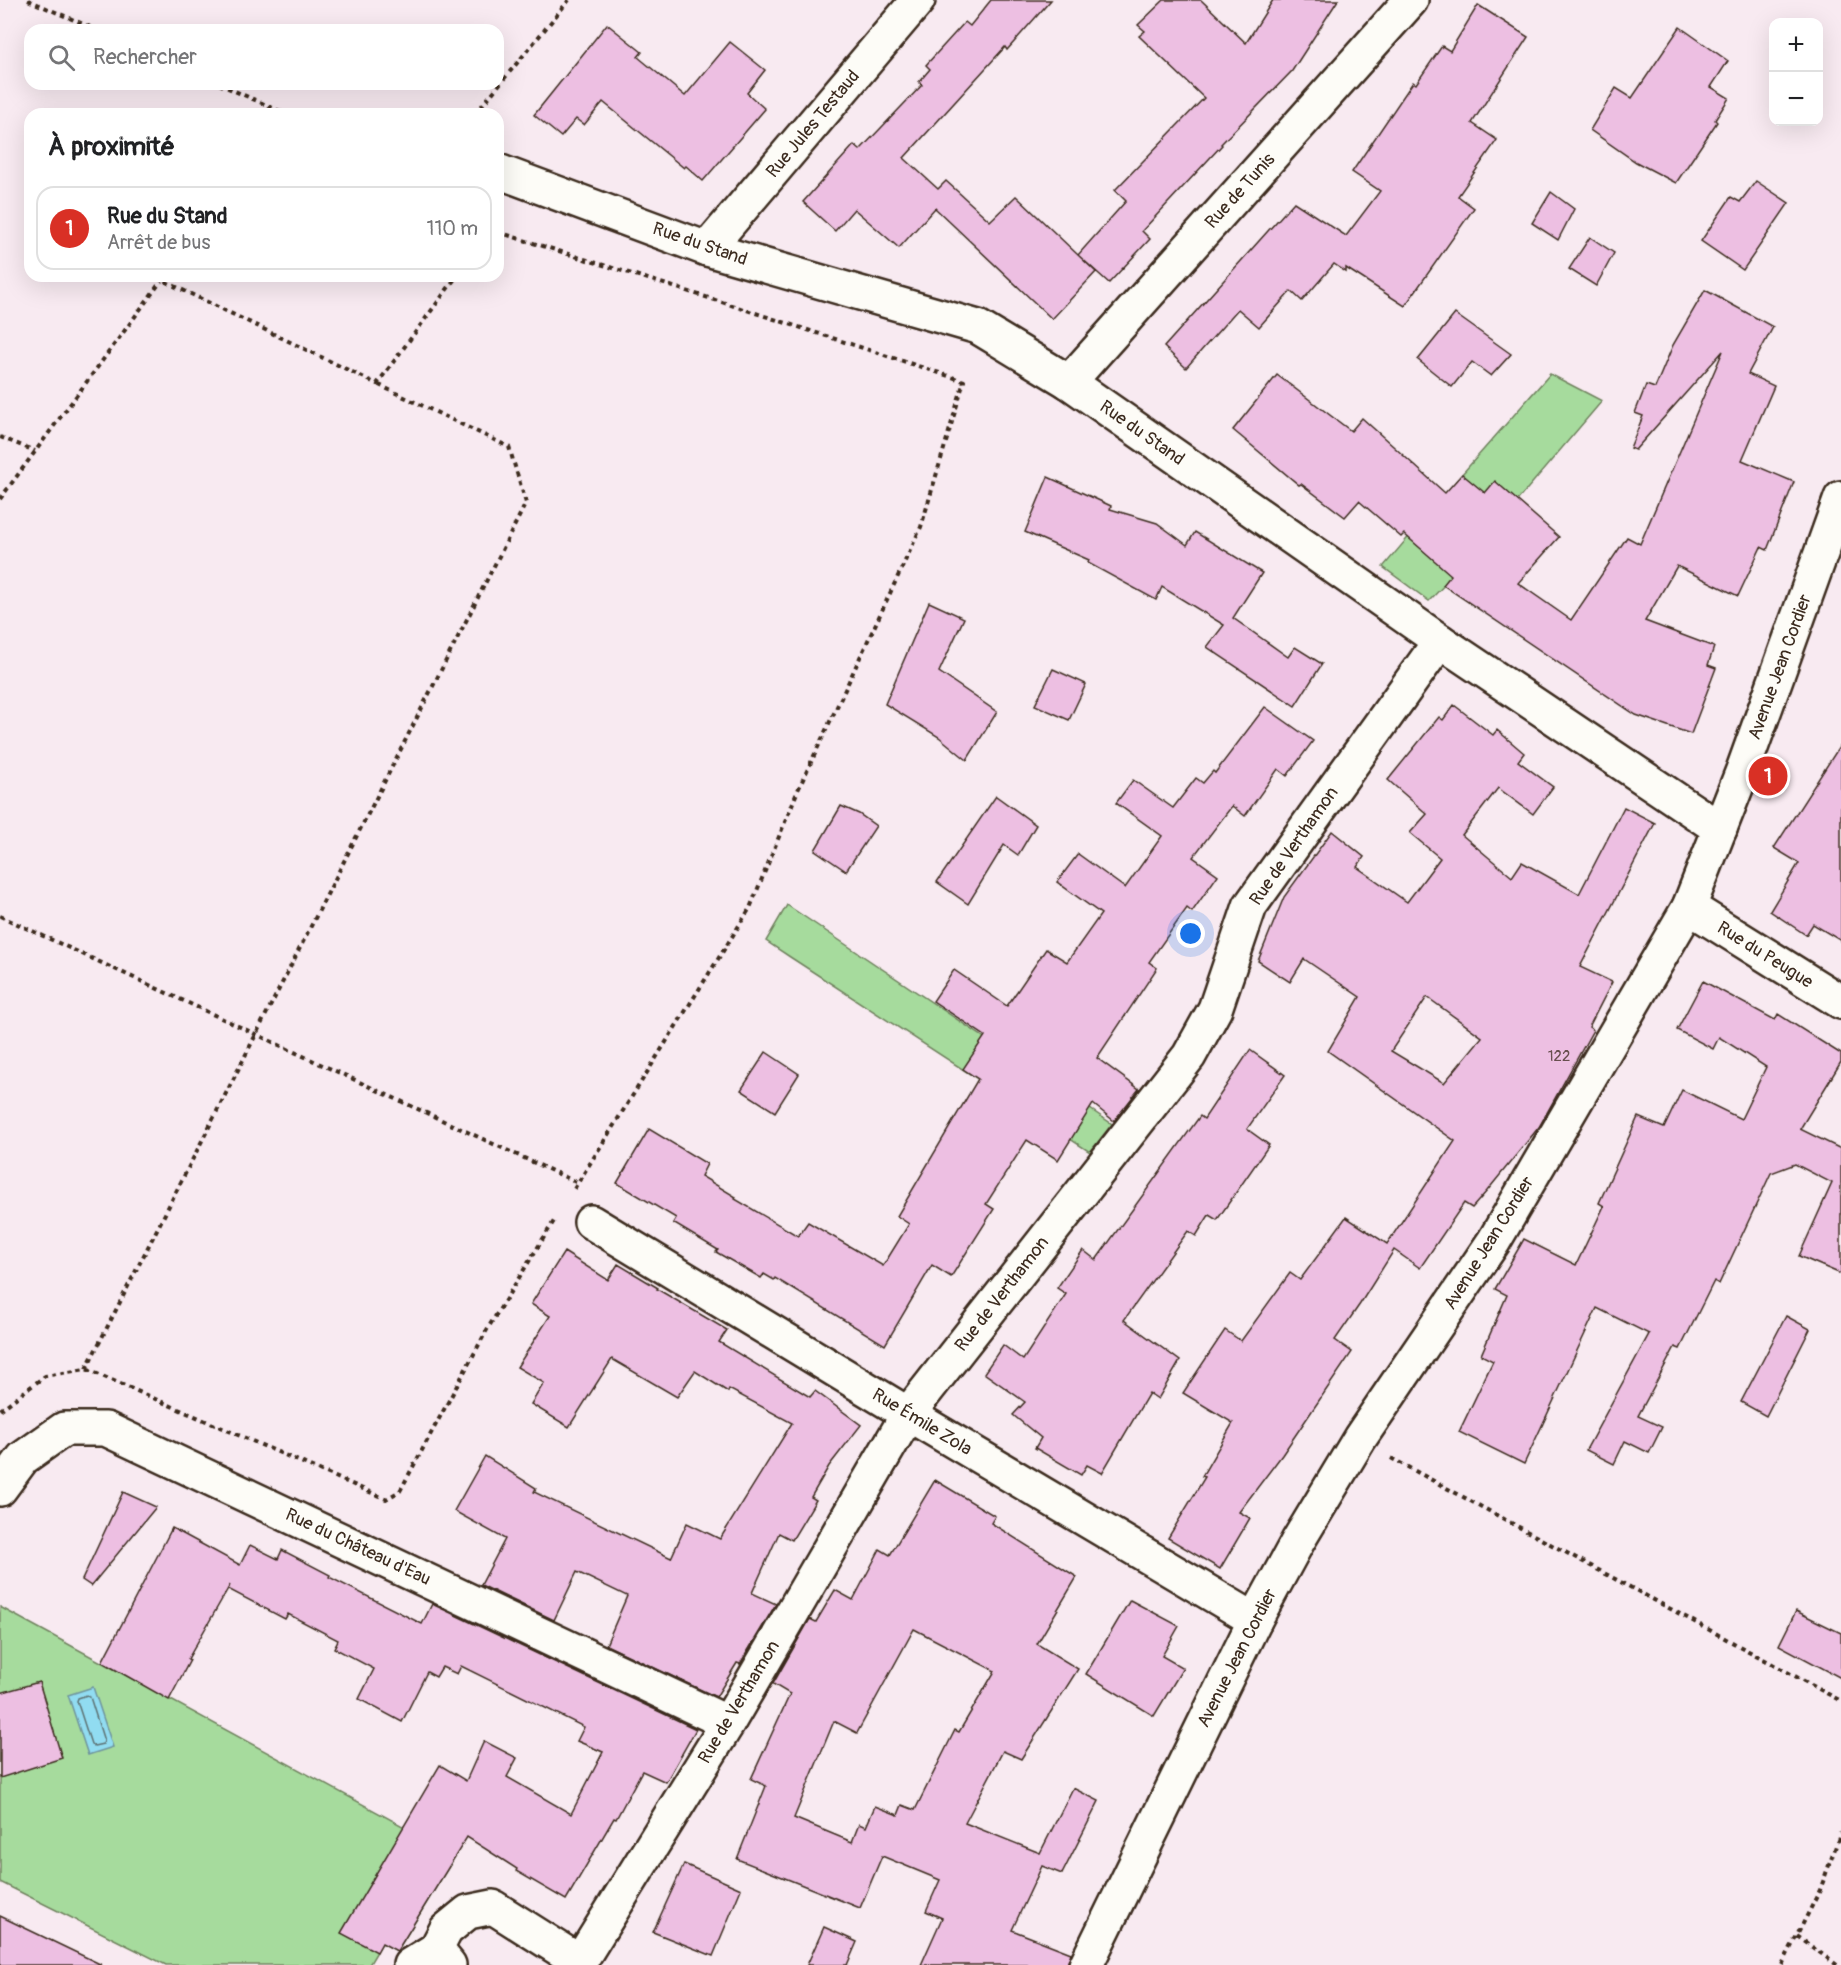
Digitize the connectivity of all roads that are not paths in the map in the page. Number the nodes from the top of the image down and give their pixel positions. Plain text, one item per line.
1 (918, 0) edge
2 (1411, 0) edge
3 (504, 173) edge
4 (707, 249) junction
5 (1069, 382) junction
6 (1841, 498) edge
7 (1440, 641) junction
8 (1720, 829) junction
9 (1689, 907) junction
10 (1841, 1002) edge
11 (591, 1222) dead end
12 (908, 1414) junction
13 (0, 1489) edge
14 (1255, 1620) junction
15 (728, 1723) junction
16 (432, 1960) edge
17 (579, 1964) edge
18 (1086, 1965) edge

1 - 4 street, Rue Jules Testaud
2 - 5 street, Rue de Tunis
3 - 4 street, Rue du Stand
4 - 5 street, Rue du Stand
5 - 7 street, Rue du Stand
6 - 8 street, Avenue Jean Cordier
7 - 8 street, Rue du Stand
7 - 12 street, Rue de Verthamon
8 - 9 street, Avenue Jean Cordier
9 - 10 street, Rue du Peugue
9 - 14 street, Avenue Jean Cordier
11 - 12 street, Rue Émile Zola
12 - 14 street, Rue Émile Zola
12 - 15 street, Rue de Verthamon
13 - 15 street, Rue du Château d'Eau
14 - 18 street, Avenue Jean Cordier
15 - 17 street, Rue de Verthamon
16 - 17 street

